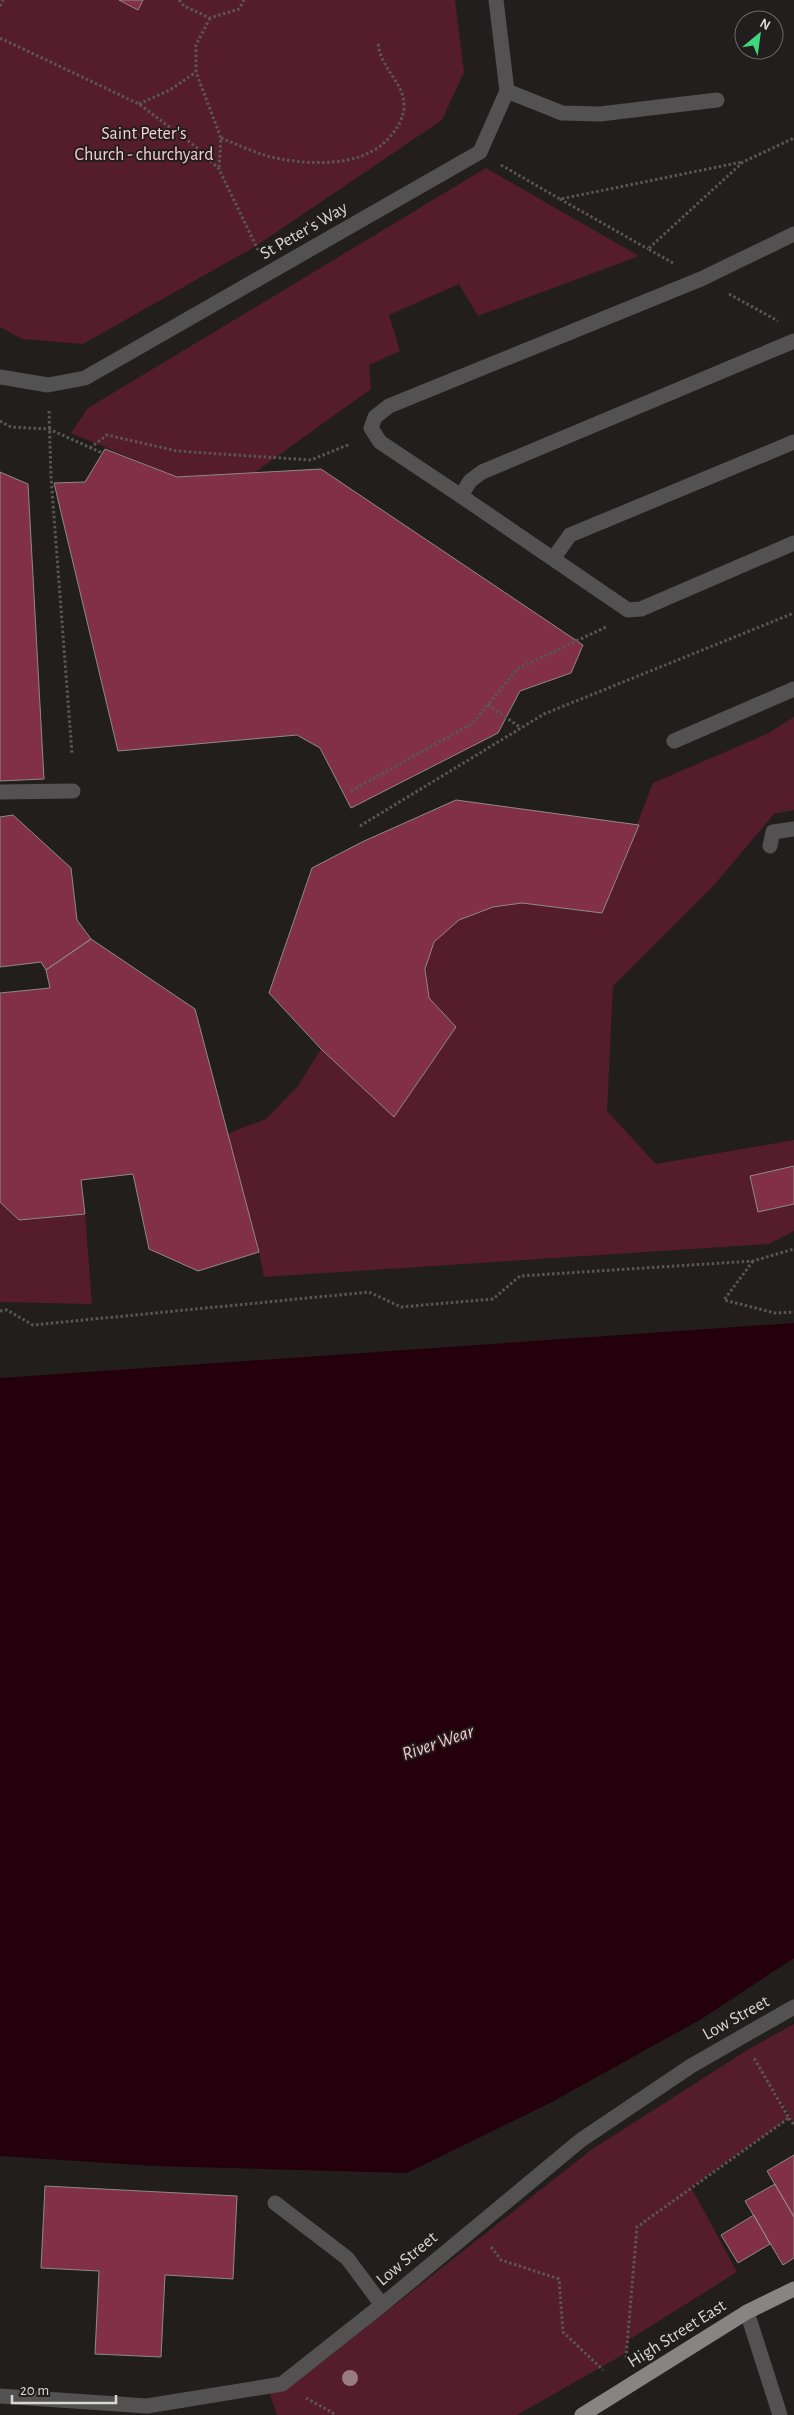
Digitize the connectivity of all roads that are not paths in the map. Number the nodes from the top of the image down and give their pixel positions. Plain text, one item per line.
1 (496, 0) edge
2 (507, 91) junction
3 (717, 100) dead end
4 (794, 234) edge
5 (794, 341) edge
6 (0, 377) edge
7 (794, 442) edge
8 (461, 496) junction
9 (794, 543) edge
10 (553, 559) junction
11 (794, 689) edge
12 (674, 741) dead end
13 (73, 791) dead end
14 (0, 792) edge
15 (794, 829) edge
16 (770, 846) dead end
17 (794, 2007) edge
18 (274, 2204) dead end
19 (794, 2289) edge
20 (382, 2305) junction
21 (747, 2312) junction
22 (0, 2396) edge
23 (582, 2415) edge
24 (780, 2415) edge

1 - 2 street
2 - 3 street
2 - 6 street, St Peter's Way
4 - 8 street
5 - 8 street
7 - 10 street
8 - 10 street
9 - 10 street
11 - 12 street
13 - 14 street
15 - 16 street
17 - 20 street, Low Street
18 - 20 street
19 - 21 main road, High Street East
20 - 22 street, Low Street
21 - 23 main road, High Street East
21 - 24 street

